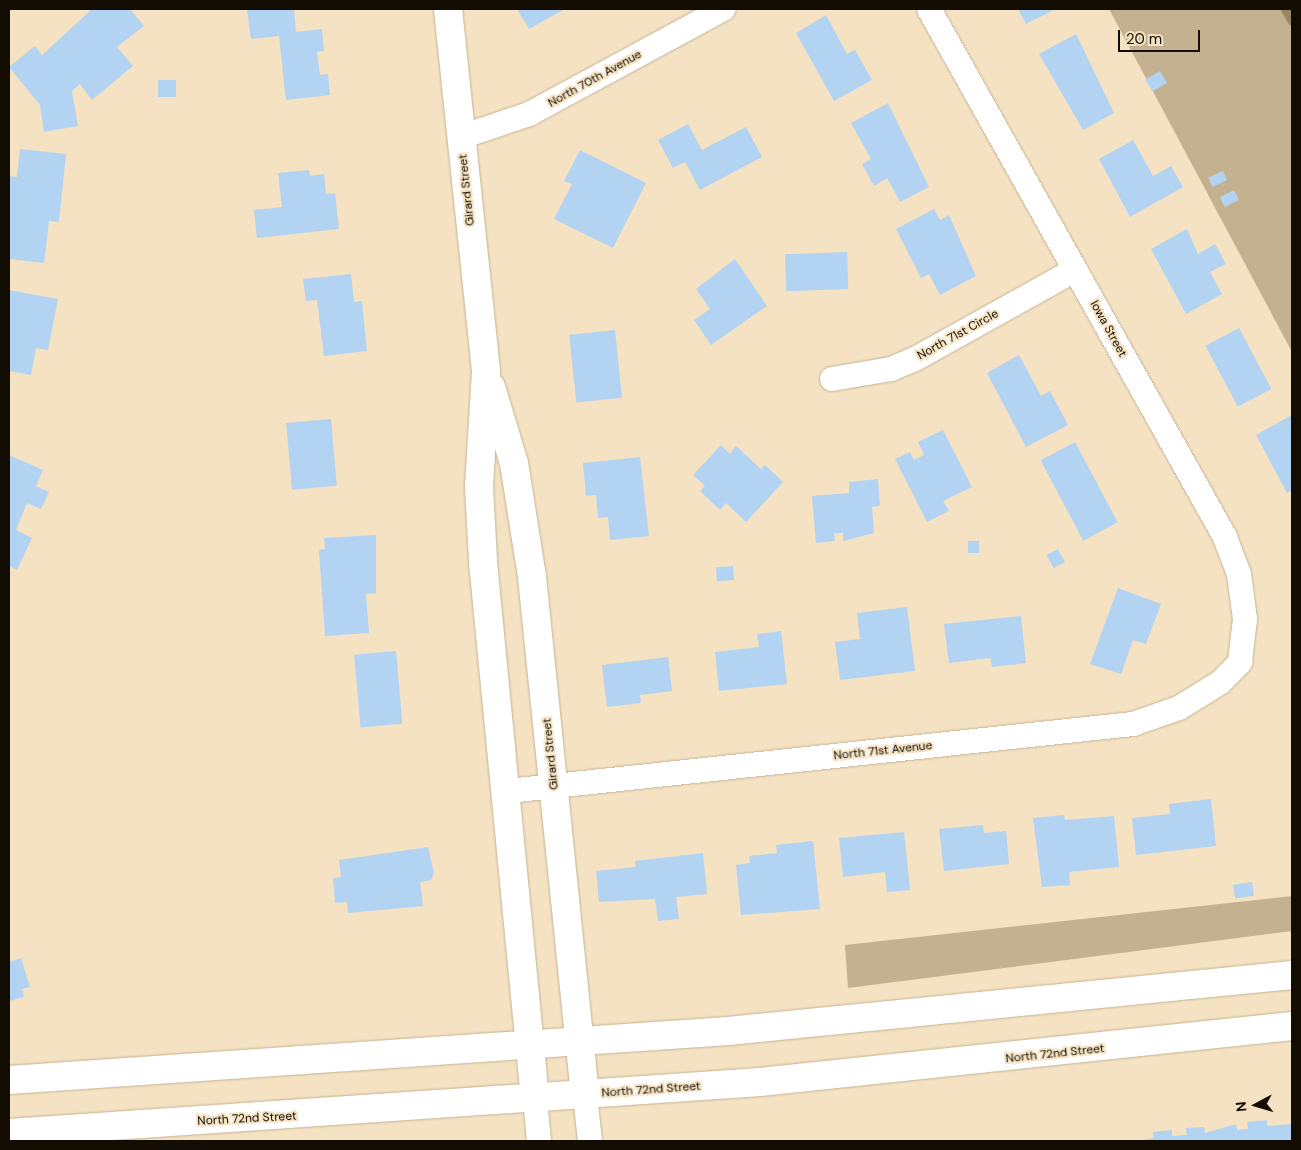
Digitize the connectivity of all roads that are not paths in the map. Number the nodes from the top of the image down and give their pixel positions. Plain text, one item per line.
1 (448, 9) edge
2 (723, 9) edge
3 (929, 9) edge
4 (461, 137) junction
5 (1076, 270) junction
6 (486, 372) junction
7 (832, 379) dead end
8 (1240, 662) joint
9 (555, 786) junction
10 (508, 791) junction
11 (1292, 975) edge
12 (1292, 1026) edge
13 (582, 1043) junction
14 (531, 1046) junction
15 (9, 1080) edge
16 (585, 1095) junction
17 (535, 1099) junction
18 (9, 1133) edge
19 (539, 1141) edge
20 (590, 1141) edge

1 - 4 main road, Girard Street
2 - 4 street, North 70th Avenue
3 - 5 street, Iowa Street
4 - 6 main road, Girard Street
5 - 7 street, North 71st Circle
5 - 8 street, Iowa Street
6 - 9 main road, Girard Street
6 - 10 main road, Girard Street
8 - 9 street, North 71st Avenue
9 - 10 street, North 71st Avenue
9 - 13 main road, Girard Street
10 - 14 main road, Girard Street
11 - 13 main road
12 - 16 main road, North 72nd Street
13 - 14 main road
13 - 16 main road, Girard Street
14 - 15 main road
14 - 17 main road, Girard Street
16 - 17 main road, North 72nd Street
16 - 20 street, Girard Street
17 - 18 main road, North 72nd Street
17 - 19 street, Girard Street

